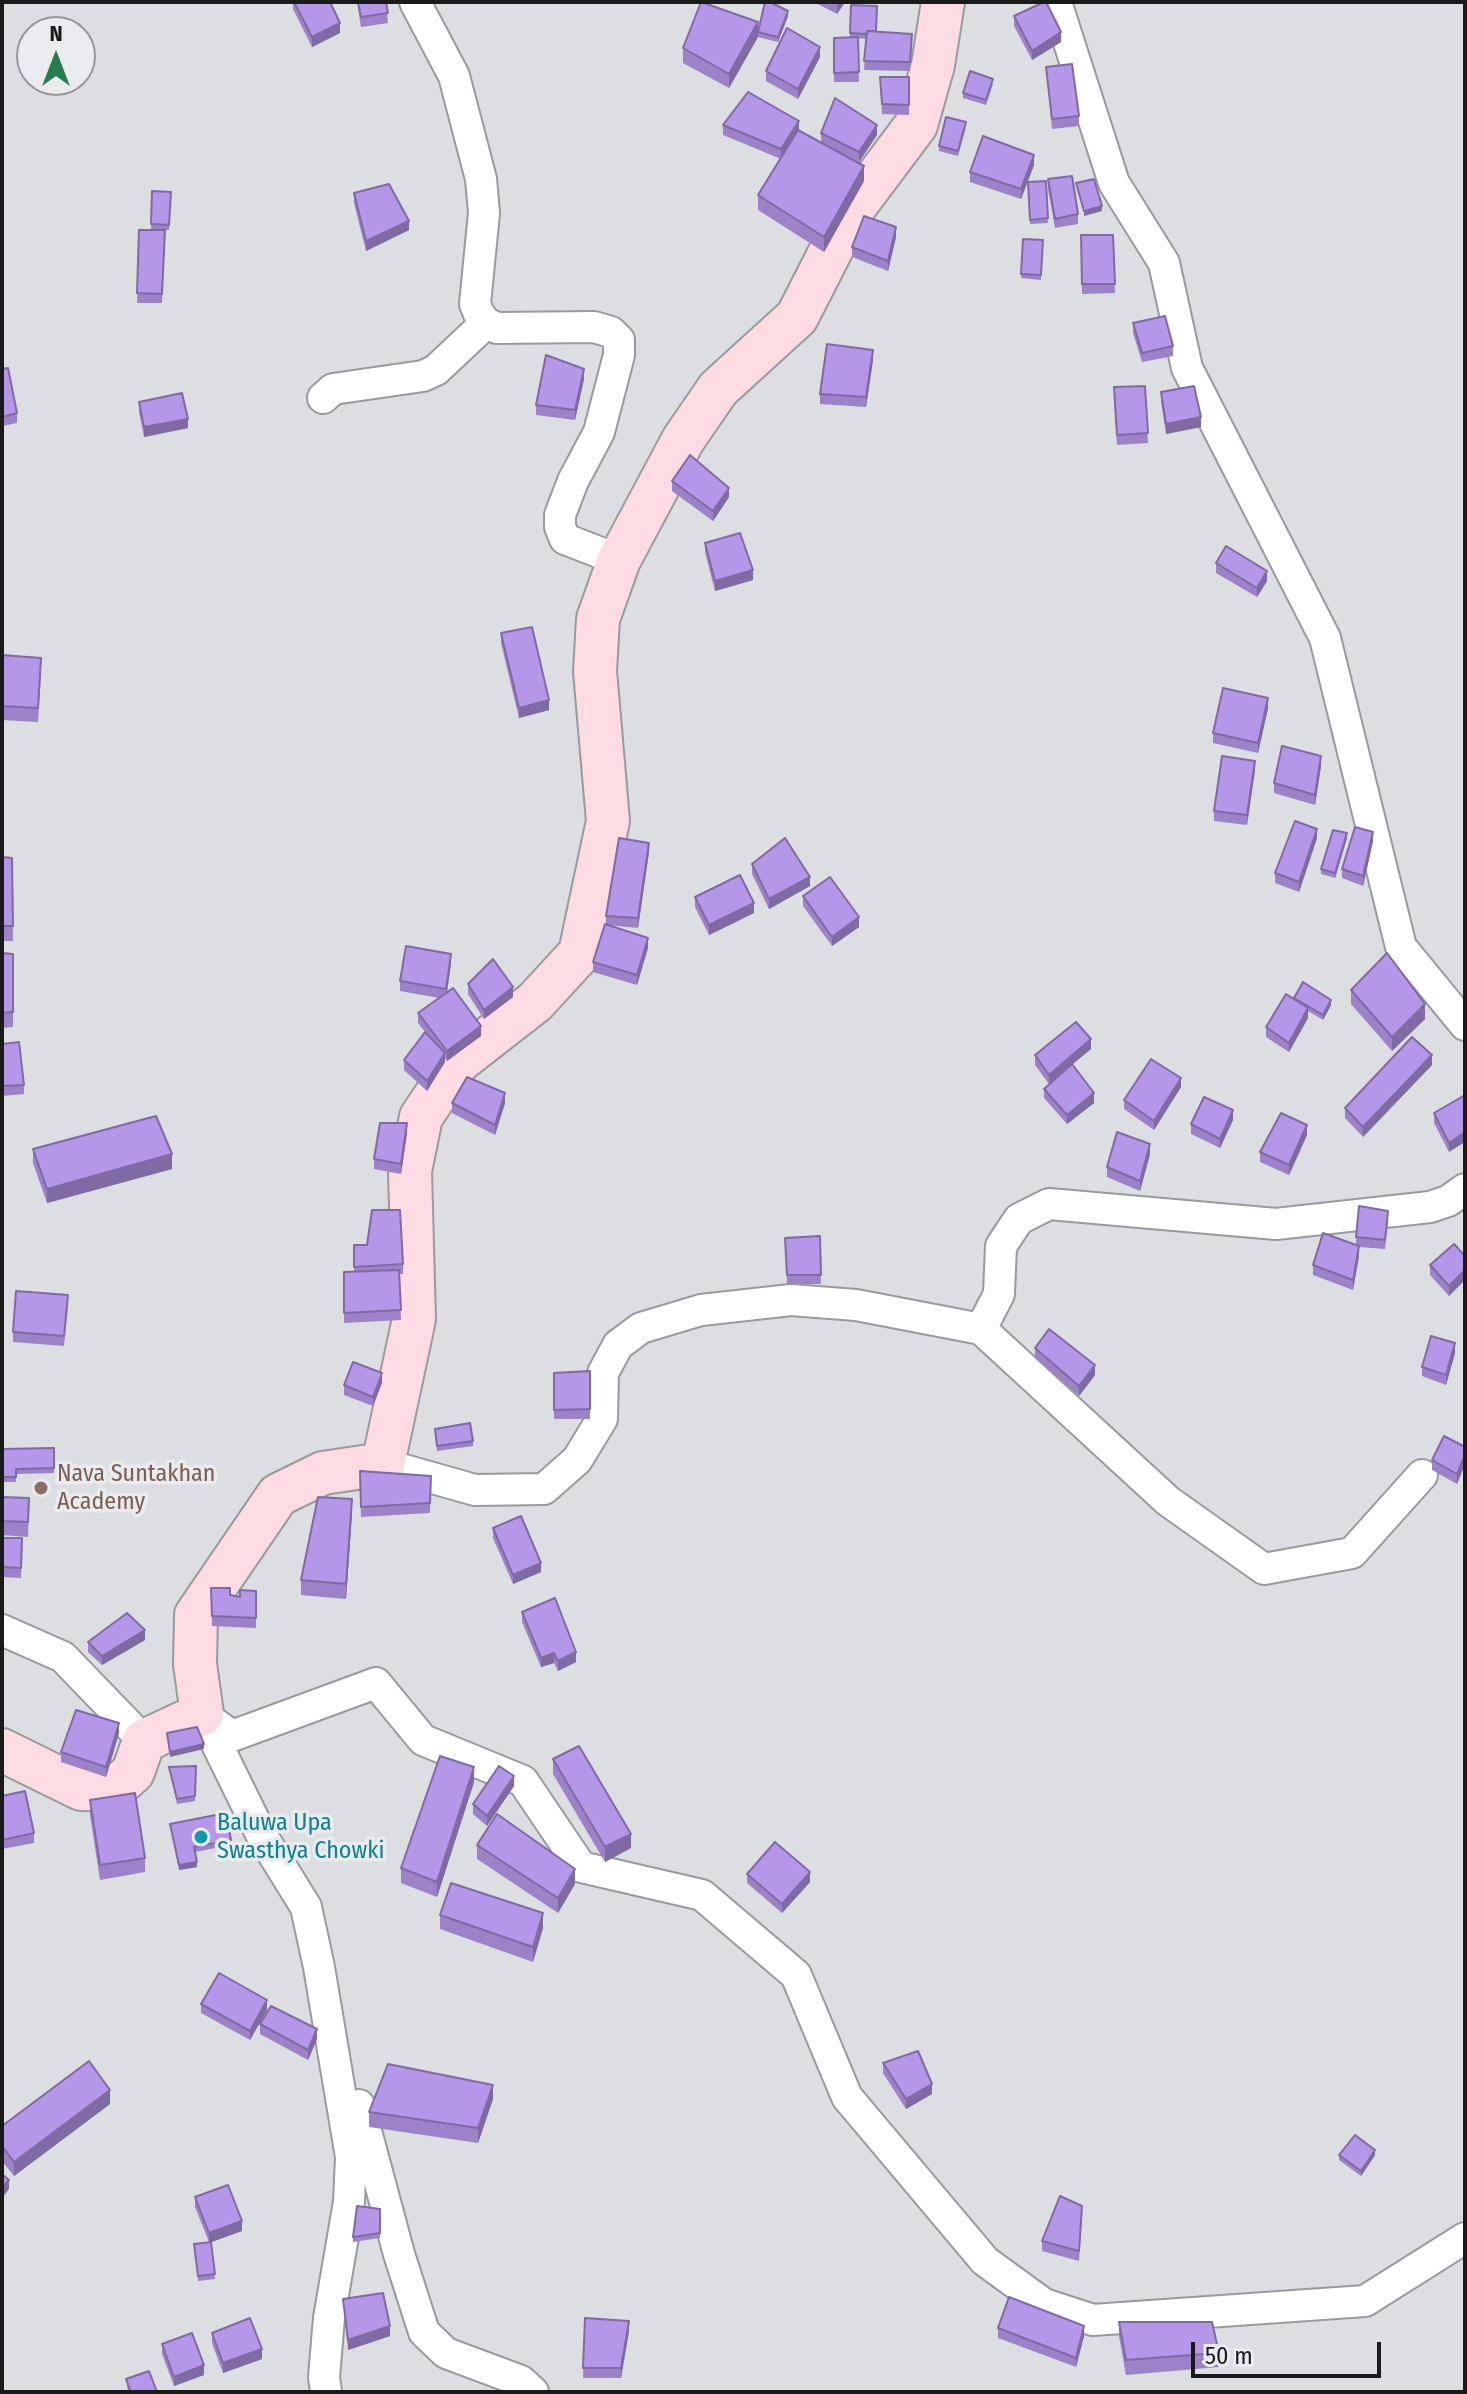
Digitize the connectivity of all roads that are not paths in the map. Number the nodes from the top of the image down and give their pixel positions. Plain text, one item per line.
1 (415, 2) edge
2 (943, 2) edge
3 (1056, 2) edge
4 (486, 323) junction
5 (323, 398) dead end
6 (619, 560) junction
7 (1465, 1025) edge
8 (1465, 1189) edge
9 (981, 1329) junction
10 (383, 1464) junction
11 (1422, 1475) dead end
12 (2, 1630) edge
13 (202, 1714) junction
14 (144, 1741) junction
15 (2, 1750) edge
16 (327, 2022) junction
17 (1465, 2238) edge
18 (326, 2392) edge
19 (533, 2392) edge

1 - 4 street
2 - 6 street
3 - 7 street
4 - 5 street
4 - 6 street
6 - 10 street
8 - 9 street
9 - 10 street
9 - 11 street
10 - 13 street
12 - 14 street
13 - 14 street
13 - 16 street
13 - 17 street
14 - 15 street
16 - 18 street
16 - 19 street

